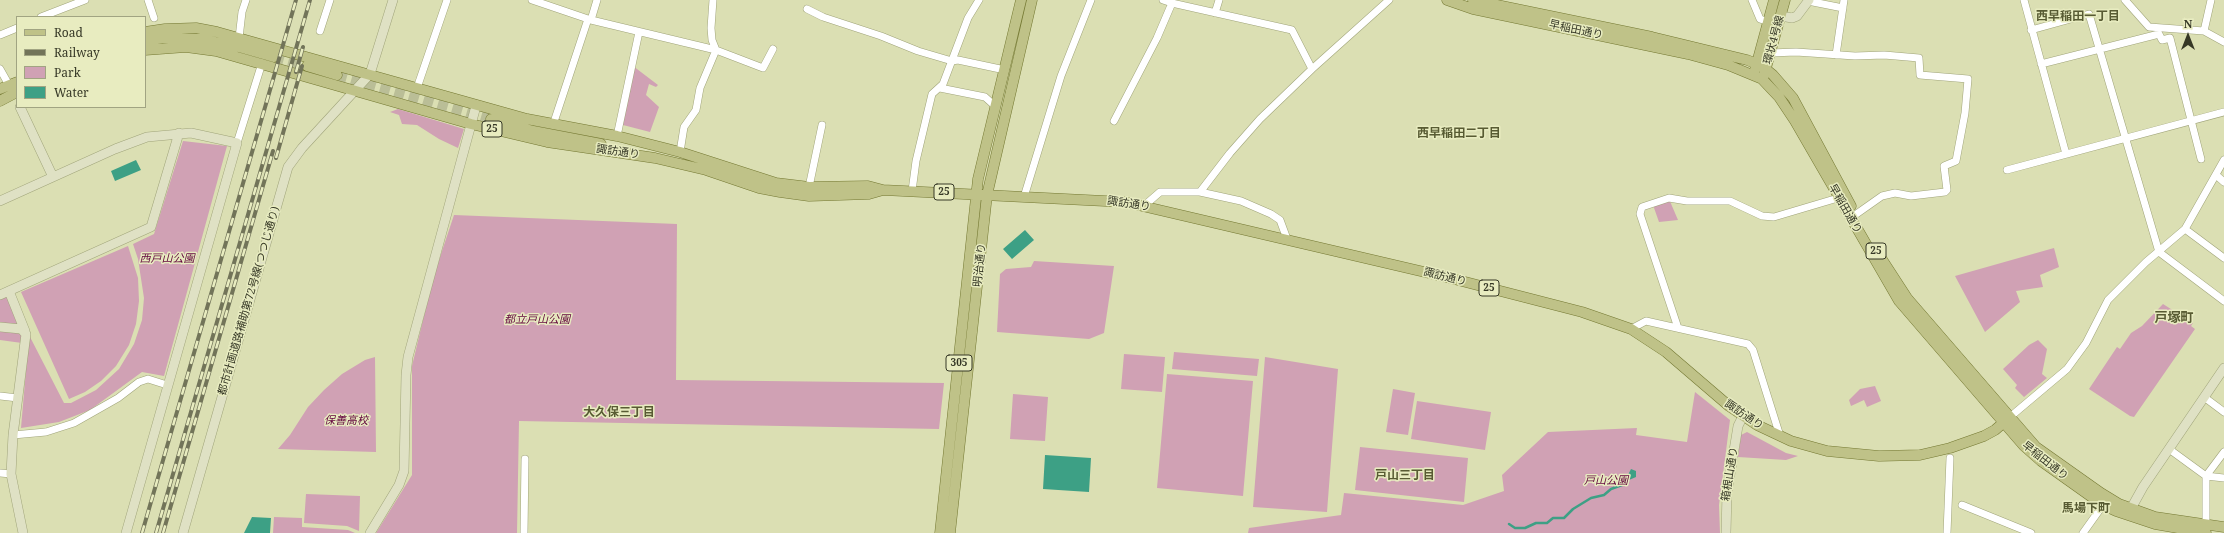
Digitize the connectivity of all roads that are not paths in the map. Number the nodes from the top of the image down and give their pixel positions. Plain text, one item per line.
1 (85, 0) edge
2 (148, 0) edge
3 (246, 0) edge
4 (330, 0) edge
5 (393, 0) edge
6 (447, 0) edge
7 (532, 0) edge
8 (597, 0) edge
9 (713, 0) edge
10 (979, 0) edge
11 (1021, 0) edge
12 (1032, 0) edge
13 (1091, 0) edge
14 (1163, 0) edge
15 (1219, 0) edge
16 (1389, 0) edge
17 (1447, 0) edge
18 (1473, 0) edge
19 (1752, 0) edge
20 (1774, 0) edge
21 (1785, 0) edge
22 (1844, 0) edge
23 (2024, 0) edge
24 (2125, 0) edge
25 (2211, 0) edge
26 (1808, 1) edge
27 (1172, 3) junction
28 (1843, 8) junction
29 (807, 9) dead end
30 (1215, 13) junction
31 (44, 16) edge
32 (1781, 16) junction
33 (154, 18) dead end
34 (590, 20) junction
35 (1769, 22) junction
36 (16, 28) edge
37 (2031, 30) junction
38 (320, 31) dead end
39 (2204, 31) junction
40 (146, 32) edge
41 (639, 32) junction
42 (0, 35) edge
43 (239, 38) junction
44 (146, 41) edge
45 (2224, 42) edge
46 (773, 49) dead end
47 (2100, 49) junction
48 (146, 50) edge
49 (716, 50) junction
50 (1771, 53) junction
51 (1836, 54) junction
52 (274, 57) tunnel mouth
53 (952, 61) junction
54 (262, 63) junction
55 (2040, 64) junction
56 (307, 66) tunnel mouth
57 (0, 69) edge
58 (1312, 69) junction
59 (1005, 70) junction
60 (1760, 71) junction
61 (370, 74) junction
62 (337, 75) tunnel mouth
63 (417, 88) junction
64 (940, 88) junction
65 (356, 90) junction
66 (14, 94) edge
67 (2, 101) edge
68 (476, 106) junction
69 (995, 106) junction
70 (21, 108) edge
71 (2224, 112) edge
72 (491, 119) tunnel mouth
73 (1114, 121) dead end
74 (2190, 121) junction
75 (471, 124) junction
76 (822, 124) dead end
77 (552, 125) junction
78 (179, 133) junction
79 (617, 136) junction
80 (2127, 138) junction
81 (585, 140) junction
82 (636, 141) junction
83 (238, 143) junction
84 (681, 152) junction
85 (631, 153) junction
86 (2066, 154) junction
87 (2201, 159) dead end
88 (2224, 160) edge
89 (679, 164) junction
90 (2007, 170) dead end
91 (2216, 175) junction
92 (53, 177) junction
93 (2224, 182) edge
94 (809, 187) junction
95 (882, 190) junction
96 (912, 191) junction
97 (1200, 192) junction
98 (976, 194) junction
99 (987, 194) junction
100 (1024, 197) junction
101 (1838, 198) junction
102 (0, 200) edge
103 (1146, 206) junction
104 (1855, 215) junction
105 (2185, 229) junction
106 (1287, 239) junction
107 (2159, 252) junction
108 (2224, 258) edge
109 (10, 291) junction
110 (0, 295) edge
111 (2224, 301) edge
112 (0, 327) edge
113 (1678, 328) junction
114 (1631, 329) junction
115 (25, 331) junction
116 (2224, 368) edge
117 (167, 385) junction
118 (0, 396) edge
119 (2204, 397) junction
120 (18, 398) junction
121 (2224, 412) edge
122 (1743, 416) junction
123 (2006, 420) junction
124 (14, 435) junction
125 (1780, 436) junction
126 (2169, 449) junction
127 (2224, 452) edge
128 (1950, 458) dead end
129 (525, 459) dead end
130 (0, 473) edge
131 (11, 474) junction
132 (2206, 476) junction
133 (2224, 478) edge
134 (1962, 505) dead end
135 (2104, 505) junction
136 (2129, 512) junction
137 (2156, 525) edge
138 (2224, 526) edge
139 (2206, 529) edge
140 (23, 533) edge
141 (126, 533) edge
142 (183, 533) edge
143 (370, 533) edge
144 (524, 533) edge
145 (940, 533) edge
146 (950, 533) edge
147 (1726, 533) edge
148 (1947, 533) edge
149 (2031, 533) edge
150 (2083, 533) edge

1 - 31 street
2 - 33 street
3 - 43 street
4 - 38 street
5 - 61 street
6 - 63 street
7 - 34 street
8 - 34 street
9 - 49 street
10 - 53 street
11 - 59 main road, 明治通り / 305
12 - 99 main road, 明治通り / 305
13 - 100 street
14 - 27 street
15 - 30 street
16 - 58 street
17 - 60 main road, 早稲田通り / 25
18 - 60 main road, 早稲田通り / 25
19 - 35 street
20 - 35 main road, 環状4号線
21 - 32 main road, 環状4号線
22 - 28 street
23 - 37 street
24 - 39 street
25 - 39 street
26 - 28 street
26 - 32 street
27 - 30 street
27 - 73 street
28 - 51 street
29 - 53 street
30 - 58 street
32 - 50 main road, 環状4号線
34 - 41 street
34 - 77 street
35 - 60 main road, 環状4号線
36 - 42 street
37 - 47 street
37 - 55 street
39 - 45 street
40 - 43 main road, 25
41 - 49 street
41 - 79 street
43 - 61 main road, 25
44 - 52 main road
46 - 49 street
47 - 55 street
47 - 74 street
47 - 80 street
48 - 54 main road, 25
49 - 84 street
50 - 51 street
50 - 60 main road, 環状4号線
51 - 104 street
53 - 59 street
53 - 64 street
54 - 65 main road, 25
54 - 83 street
55 - 86 street
56 - 62 main road
57 - 66 street
58 - 97 street
59 - 69 main road, 明治通り / 305
60 - 101 main road, 早稲田通り / 25
60 - 104 main road, 早稲田通り / 25
61 - 63 main road, 諏訪通り / 25
61 - 65 street, 都市計画道路補助第72号線(つつじ通り)
63 - 68 main road, 諏訪通り / 25
64 - 69 street
64 - 96 street
65 - 75 main road, 諏訪通り / 25
65 - 142 street, 都市計画道路補助第72号線(つつじ通り)
66 - 67 main road
68 - 75 street
68 - 77 main road, 諏訪通り / 25
69 - 98 main road, 明治通り / 305
70 - 92 street
71 - 74 street
72 - 81 main road, 25
74 - 80 street
74 - 87 street
75 - 85 main road, 諏訪通り / 25
75 - 143 street
76 - 94 street
77 - 79 main road, 諏訪通り / 25
78 - 83 street
78 - 92 street
78 - 109 street
79 - 82 main road, 諏訪通り / 25
80 - 86 street
80 - 107 street
81 - 82 main road, 25
81 - 85 main road, 25
82 - 84 main road, 諏訪通り / 25
83 - 117 street
84 - 89 main road
84 - 94 main road, 諏訪通り / 25
85 - 89 main road, 諏訪通り / 25
86 - 90 street
88 - 91 street
89 - 95 main road, 諏訪通り / 25
91 - 93 street
91 - 105 street
92 - 102 street
94 - 95 main road, 諏訪通り / 25
95 - 96 main road, 諏訪通り / 25
96 - 98 main road, 諏訪通り / 25
97 - 103 street
97 - 106 street
98 - 99 main road, 諏訪通り / 25
98 - 145 main road, 明治通り / 305
99 - 100 main road, 諏訪通り / 25
99 - 146 main road, 明治通り / 305
100 - 103 main road, 諏訪通り / 25
101 - 113 street
101 - 123 main road, 早稲田通り / 25
103 - 106 main road, 諏訪通り / 25
104 - 123 main road, 早稲田通り / 25
105 - 107 street
105 - 108 street
106 - 114 main road, 諏訪通り / 25
107 - 111 street
107 - 123 street
109 - 110 street
109 - 115 street
112 - 115 street
113 - 114 street
113 - 125 street
114 - 122 main road, 諏訪通り / 25
115 - 120 street
116 - 119 street
117 - 124 street
117 - 141 street
118 - 120 street
119 - 121 street
119 - 126 street
120 - 124 street
122 - 125 main road, 諏訪通り / 25
122 - 147 street, 箱根山通り
123 - 125 main road, 諏訪通り / 25
123 - 135 main road, 早稲田通り / 25
123 - 136 main road, 早稲田通り / 25
124 - 131 street
126 - 132 street
126 - 136 street
127 - 132 street
128 - 148 street
129 - 144 street
130 - 131 street
131 - 140 street
132 - 133 street
132 - 139 street
134 - 149 street
135 - 136 main road, 早稲田通り / 25
135 - 150 street
136 - 137 main road, 早稲田通り / 25
137 - 139 main road, 早稲田通り / 25
138 - 139 main road, 早稲田通り / 25

